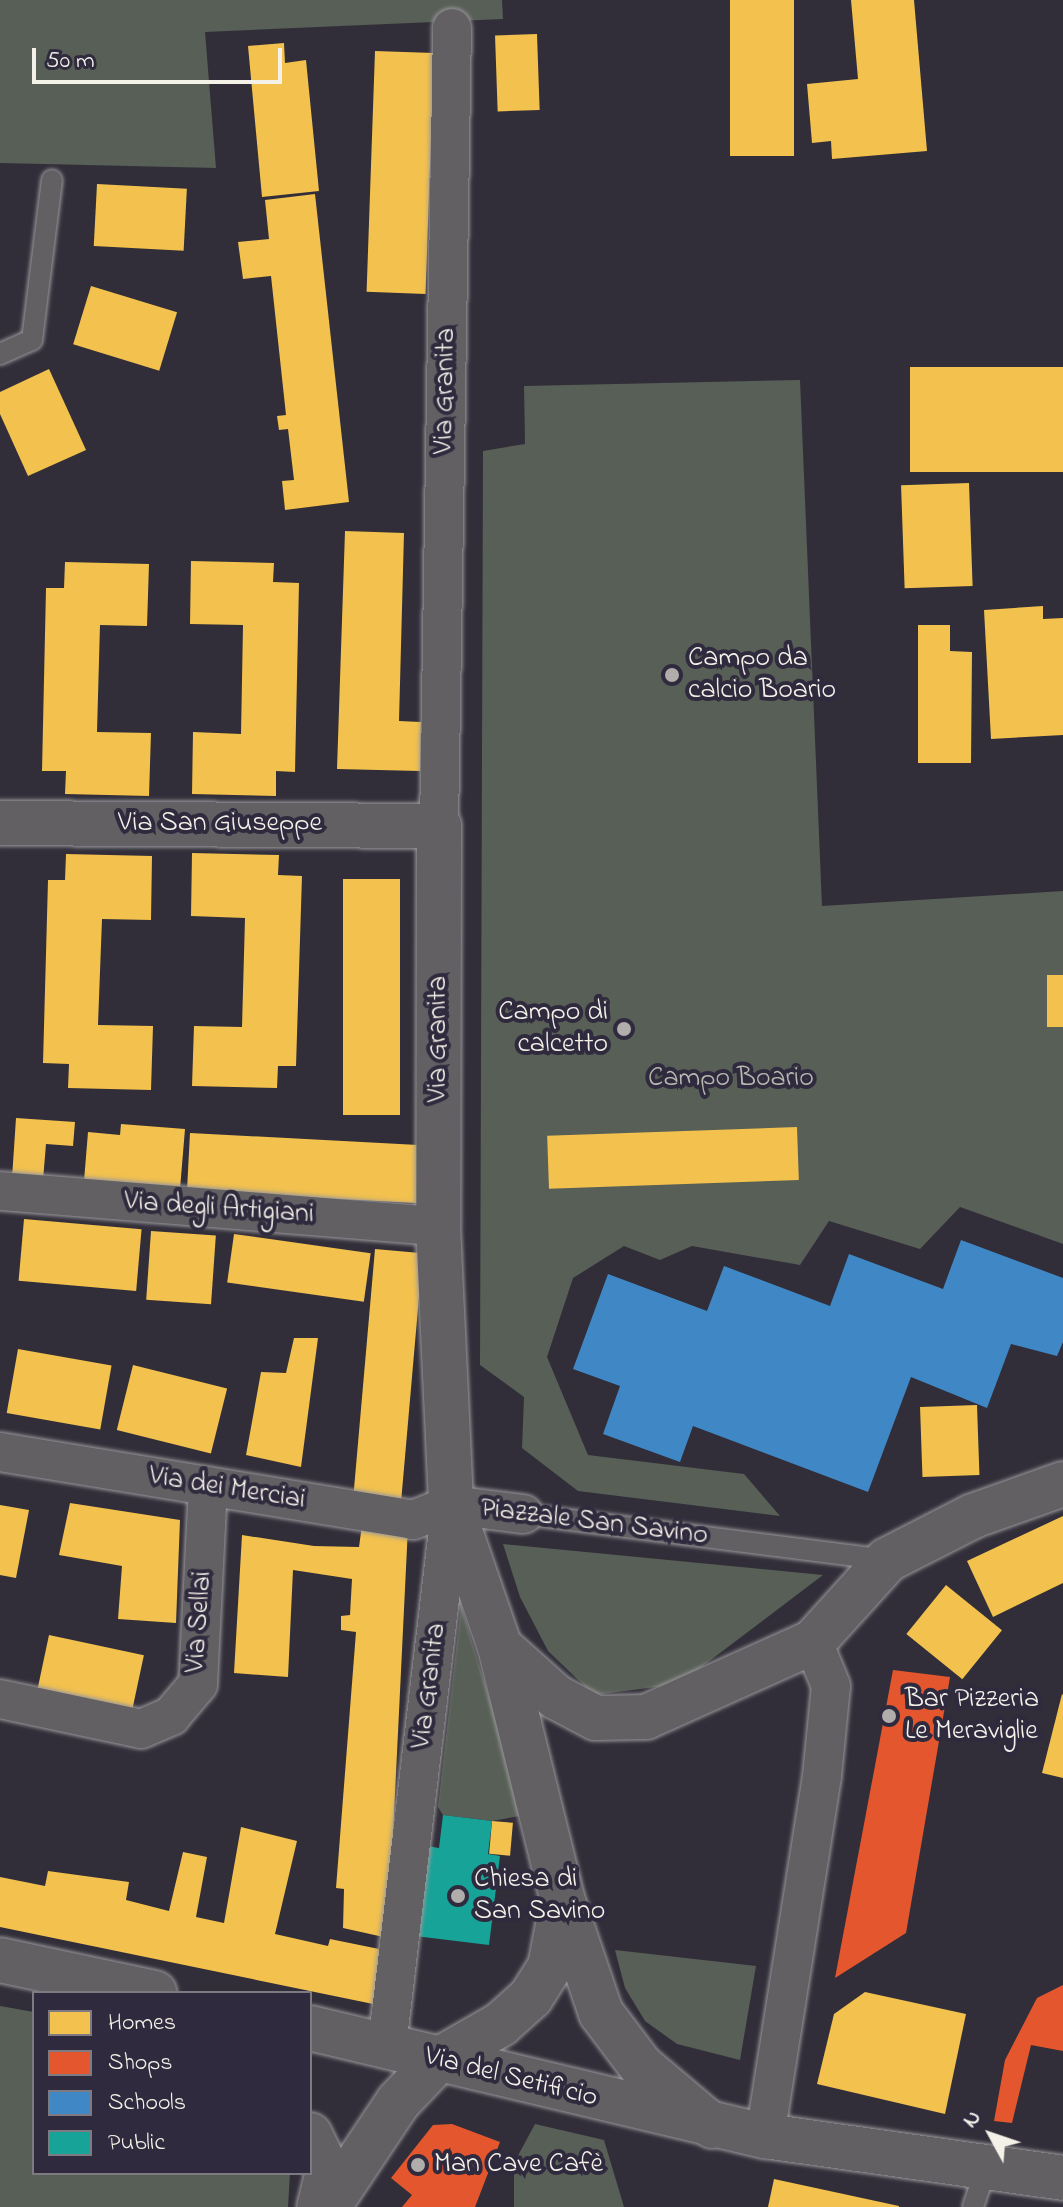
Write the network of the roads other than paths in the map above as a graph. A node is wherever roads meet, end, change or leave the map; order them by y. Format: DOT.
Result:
graph roads {
  1 [pos="452,28"];
  2 [pos="52,180"];
  3 [pos="0,354"];
  4 [pos="0,823"];
  5 [pos="439,826"];
  6 [pos="0,1191"];
  7 [pos="438,1226"];
  8 [pos="0,1452"];
  9 [pos="1063,1484"];
  10 [pos="208,1486"];
  11 [pos="451,1505"];
  12 [pos="523,1514"];
  13 [pos="887,1560"];
  14 [pos="813,1642"];
  15 [pos="500,1647"];
  16 [pos="0,1699"];
  17 [pos="563,1901"];
  18 [pos="0,1960"];
  19 [pos="146,1991"];
  20 [pos="312,2028"];
  21 [pos="387,2046"];
  22 [pos="438,2060"];
  23 [pos="712,2126"];
  24 [pos="765,2136"];
  25 [pos="312,2139"];
  26 [pos="987,2165"];
  27 [pos="1063,2178"];
  28 [pos="319,2207"];
  29 [pos="328,2207"];
  30 [pos="973,2207"];
  1 -- 5 [label="street, Via Granita"];
  2 -- 3 [label="lane"];
  4 -- 5 [label="main road, Via San Giuseppe"];
  5 -- 7 [label="main road, Via Granita"];
  6 -- 7 [label="street, Via degli Artigiani"];
  7 -- 11 [label="main road, Via Granita"];
  8 -- 10 [label="street, Via dei Merciai"];
  9 -- 13 [label="main road, Piazzale San Savino"];
  10 -- 11 [label="street, Via dei Merciai"];
  10 -- 16 [label="street, Via Sellai"];
  11 -- 12 [label="street, Piazzale San Savino"];
  11 -- 15 [label="main road, Piazzale San Savino"];
  11 -- 21 [label="street, Via Granita"];
  12 -- 13 [label="lane, Piazzale San Savino"];
  13 -- 14 [label="main road, Piazzale San Savino"];
  14 -- 15 [label="main road, Piazzale San Savino"];
  14 -- 24 [label="street"];
  15 -- 17 [label="main road, Piazzale San Savino"];
  17 -- 22 [label="main road"];
  17 -- 23 [label="main road, Piazzale San Savino"];
  18 -- 19 [label="main road"];
  20 -- 21 [label="main road, Via del Setificio"];
  21 -- 22 [label="main road, Via del Setificio"];
  22 -- 23 [label="main road, Via del Setificio"];
  22 -- 29 [label="main road"];
  23 -- 24 [label="main road, Via del Setificio"];
  24 -- 26 [label="main road, Via del Setificio"];
  25 -- 28 [label="main road"];
  26 -- 27 [label="main road, Via del Setificio"];
  26 -- 30 [label="lane"];
}
